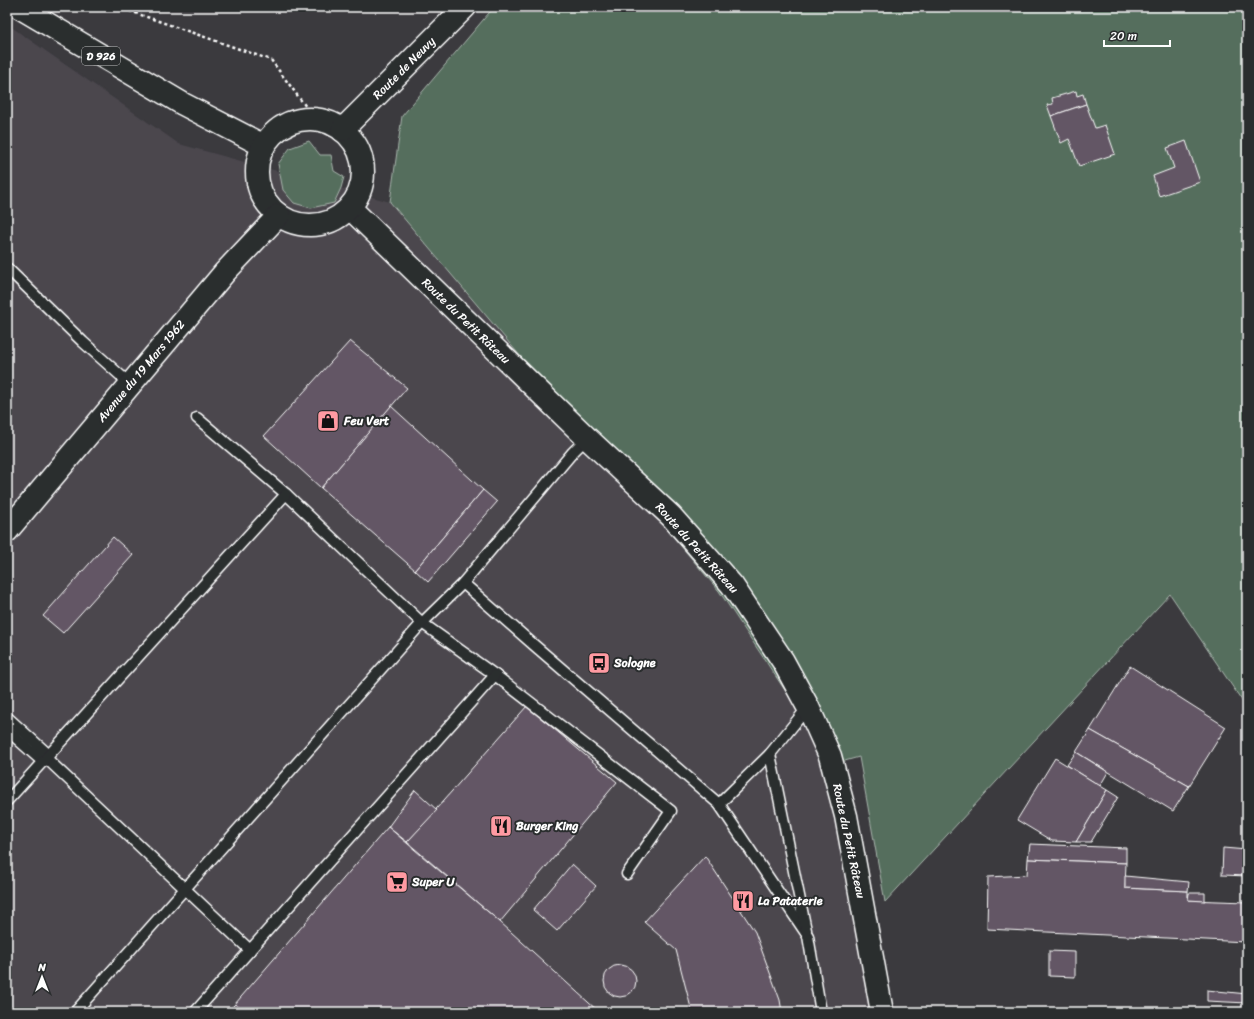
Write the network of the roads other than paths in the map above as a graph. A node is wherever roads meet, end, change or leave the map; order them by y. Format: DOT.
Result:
graph roads {
  1 [pos="18,7"];
  2 [pos="460,9"];
  3 [pos="342,130"];
  4 [pos="264,146"];
  5 [pos="350,208"];
  6 [pos="279,215"];
  7 [pos="7,268"];
  8 [pos="130,384"];
  9 [pos="197,418"];
  10 [pos="587,438"];
  11 [pos="286,494"];
  12 [pos="7,531"];
  13 [pos="463,583"];
  14 [pos="422,623"];
  15 [pos="495,674"];
  16 [pos="808,707"];
  17 [pos="7,717"];
  18 [pos="7,730"];
  19 [pos="770,754"];
  20 [pos="46,758"];
  21 [pos="7,801"];
  22 [pos="719,804"];
  23 [pos="627,874"];
  24 [pos="185,888"];
  25 [pos="808,936"];
  26 [pos="250,950"];
  27 [pos="74,1012"];
  28 [pos="195,1012"];
  29 [pos="821,1012"];
  30 [pos="882,1012"];
  1 -- 4 [label="main road, D 926"];
  2 -- 3 [label="main road, Route de Neuvy"];
  3 -- 4 [label="main road"];
  3 -- 5 [label="main road"];
  4 -- 6 [label="main road"];
  5 -- 6 [label="main road"];
  5 -- 10 [label="main road, Route du Petit Râteau"];
  6 -- 8 [label="main road, Avenue du 19 Mars 1962"];
  7 -- 8 [label="lane"];
  8 -- 12 [label="main road, Avenue du 19 Mars 1962"];
  9 -- 11 [label="lane"];
  10 -- 13 [label="lane"];
  10 -- 16 [label="main road, Route du Petit Râteau"];
  11 -- 14 [label="lane"];
  11 -- 20 [label="lane"];
  13 -- 14 [label="lane"];
  13 -- 22 [label="lane"];
  14 -- 15 [label="lane"];
  14 -- 24 [label="lane"];
  15 -- 23 [label="lane"];
  15 -- 26 [label="lane"];
  16 -- 19 [label="lane"];
  16 -- 30 [label="main road, Route du Petit Râteau"];
  17 -- 20 [label="lane"];
  18 -- 20 [label="lane"];
  19 -- 22 [label="lane"];
  19 -- 25 [label="lane"];
  20 -- 21 [label="lane"];
  20 -- 24 [label="lane"];
  22 -- 25 [label="lane"];
  24 -- 26 [label="lane"];
  24 -- 27 [label="lane"];
  25 -- 29 [label="lane"];
  26 -- 28 [label="lane"];
}
